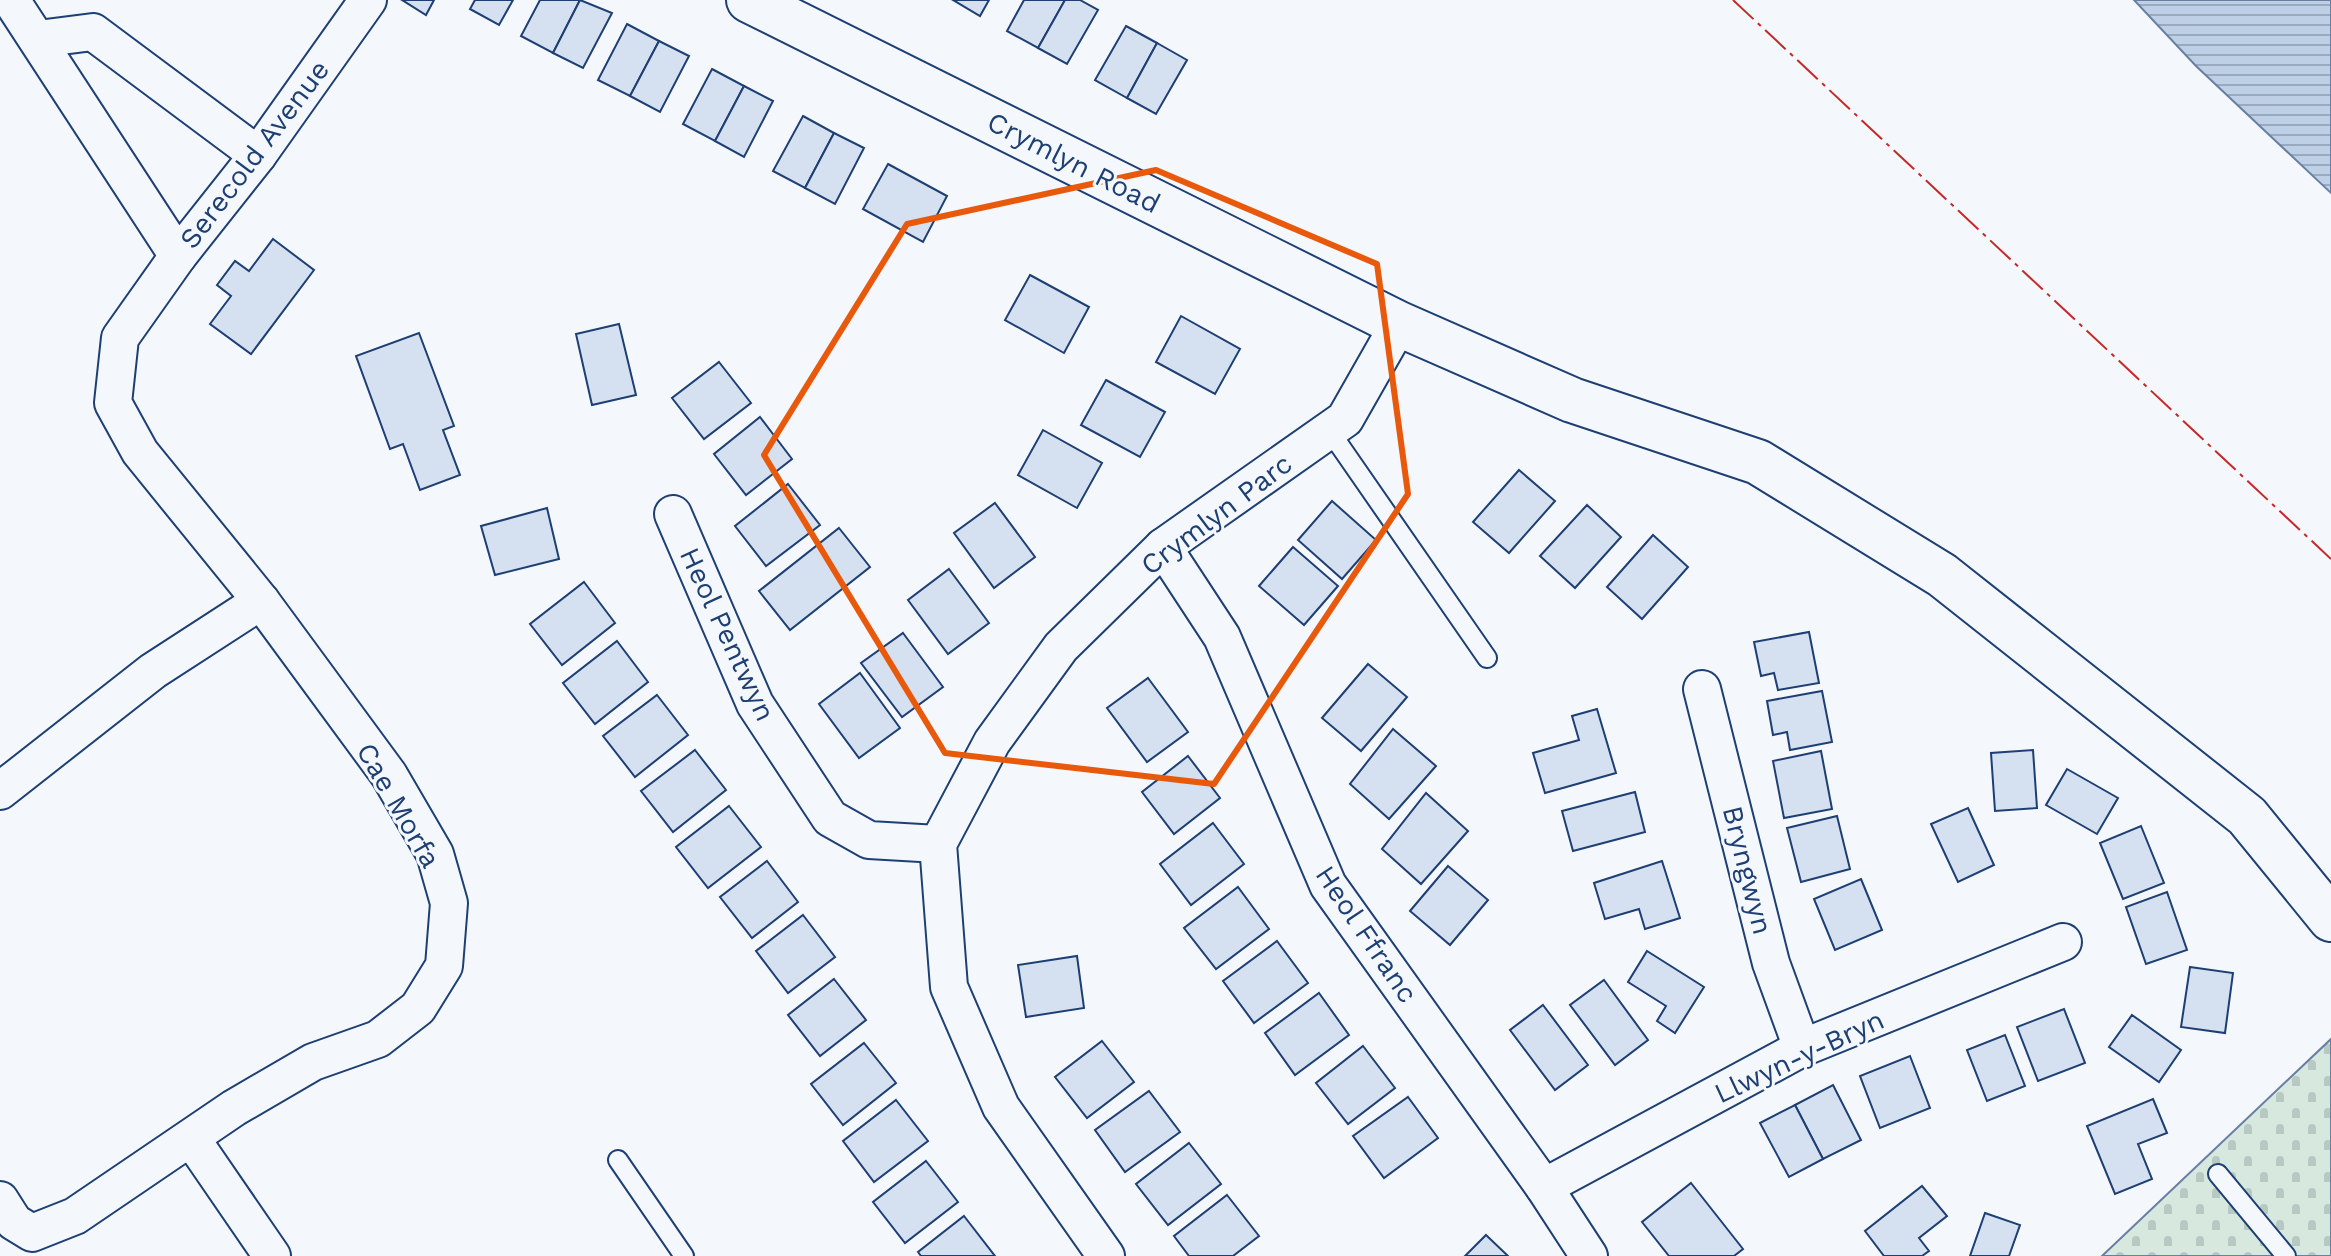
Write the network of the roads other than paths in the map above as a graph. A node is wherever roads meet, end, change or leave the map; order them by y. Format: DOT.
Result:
graph roads {
  1 [pos="11,0"];
  2 [pos="368,0"];
  3 [pos="749,0"];
  4 [pos="38,39"];
  5 [pos="258,155"];
  6 [pos="178,256"];
  7 [pos="1399,324"];
  8 [pos="1329,430"];
  9 [pos="673,514"];
  10 [pos="1163,547"];
  11 [pos="261,601"];
  12 [pos="1487,658"];
  13 [pos="1702,689"];
  14 [pos="0,791"];
  15 [pos="938,844"];
  16 [pos="2331,919"];
  17 [pos="2063,942"];
  18 [pos="1802,1048"];
  19 [pos="191,1138"];
  20 [pos="618,1160"];
  21 [pos="2218,1174"];
  22 [pos="1544,1187"];
  23 [pos="0,1200"];
  24 [pos="272,1256"];
  25 [pos="684,1256"];
  26 [pos="1106,1256"];
  27 [pos="1589,1256"];
  28 [pos="2286,1256"];
  1 -- 4 [label="street, Serecold Avenue"];
  2 -- 5 [label="street, Serecold Avenue"];
  3 -- 7 [label="street, Crymlyn Road"];
  4 -- 5 [label="street"];
  4 -- 6 [label="street, Serecold Avenue"];
  5 -- 6 [label="street, Serecold Avenue"];
  6 -- 11 [label="street, Cae Morfa"];
  7 -- 8 [label="street, Crymlyn Parc"];
  7 -- 16 [label="street, Crymlyn Road"];
  8 -- 10 [label="street, Crymlyn Parc"];
  8 -- 12 [label="lane"];
  9 -- 15 [label="street, Heol Pentwyn"];
  10 -- 15 [label="street, Crymlyn Parc"];
  10 -- 22 [label="street, Heol Ffranc"];
  11 -- 14 [label="street"];
  11 -- 19 [label="street, Cae Morfa"];
  13 -- 18 [label="street, Bryngwyn"];
  15 -- 26 [label="street"];
  17 -- 18 [label="street, Llwyn-y-Bryn"];
  18 -- 22 [label="street, Llwyn-y-Bryn"];
  19 -- 23 [label="street, Cae Morfa"];
  19 -- 24 [label="street"];
  20 -- 25 [label="lane"];
  21 -- 28 [label="lane"];
  22 -- 27 [label="street, Heol Ffranc"];
}
